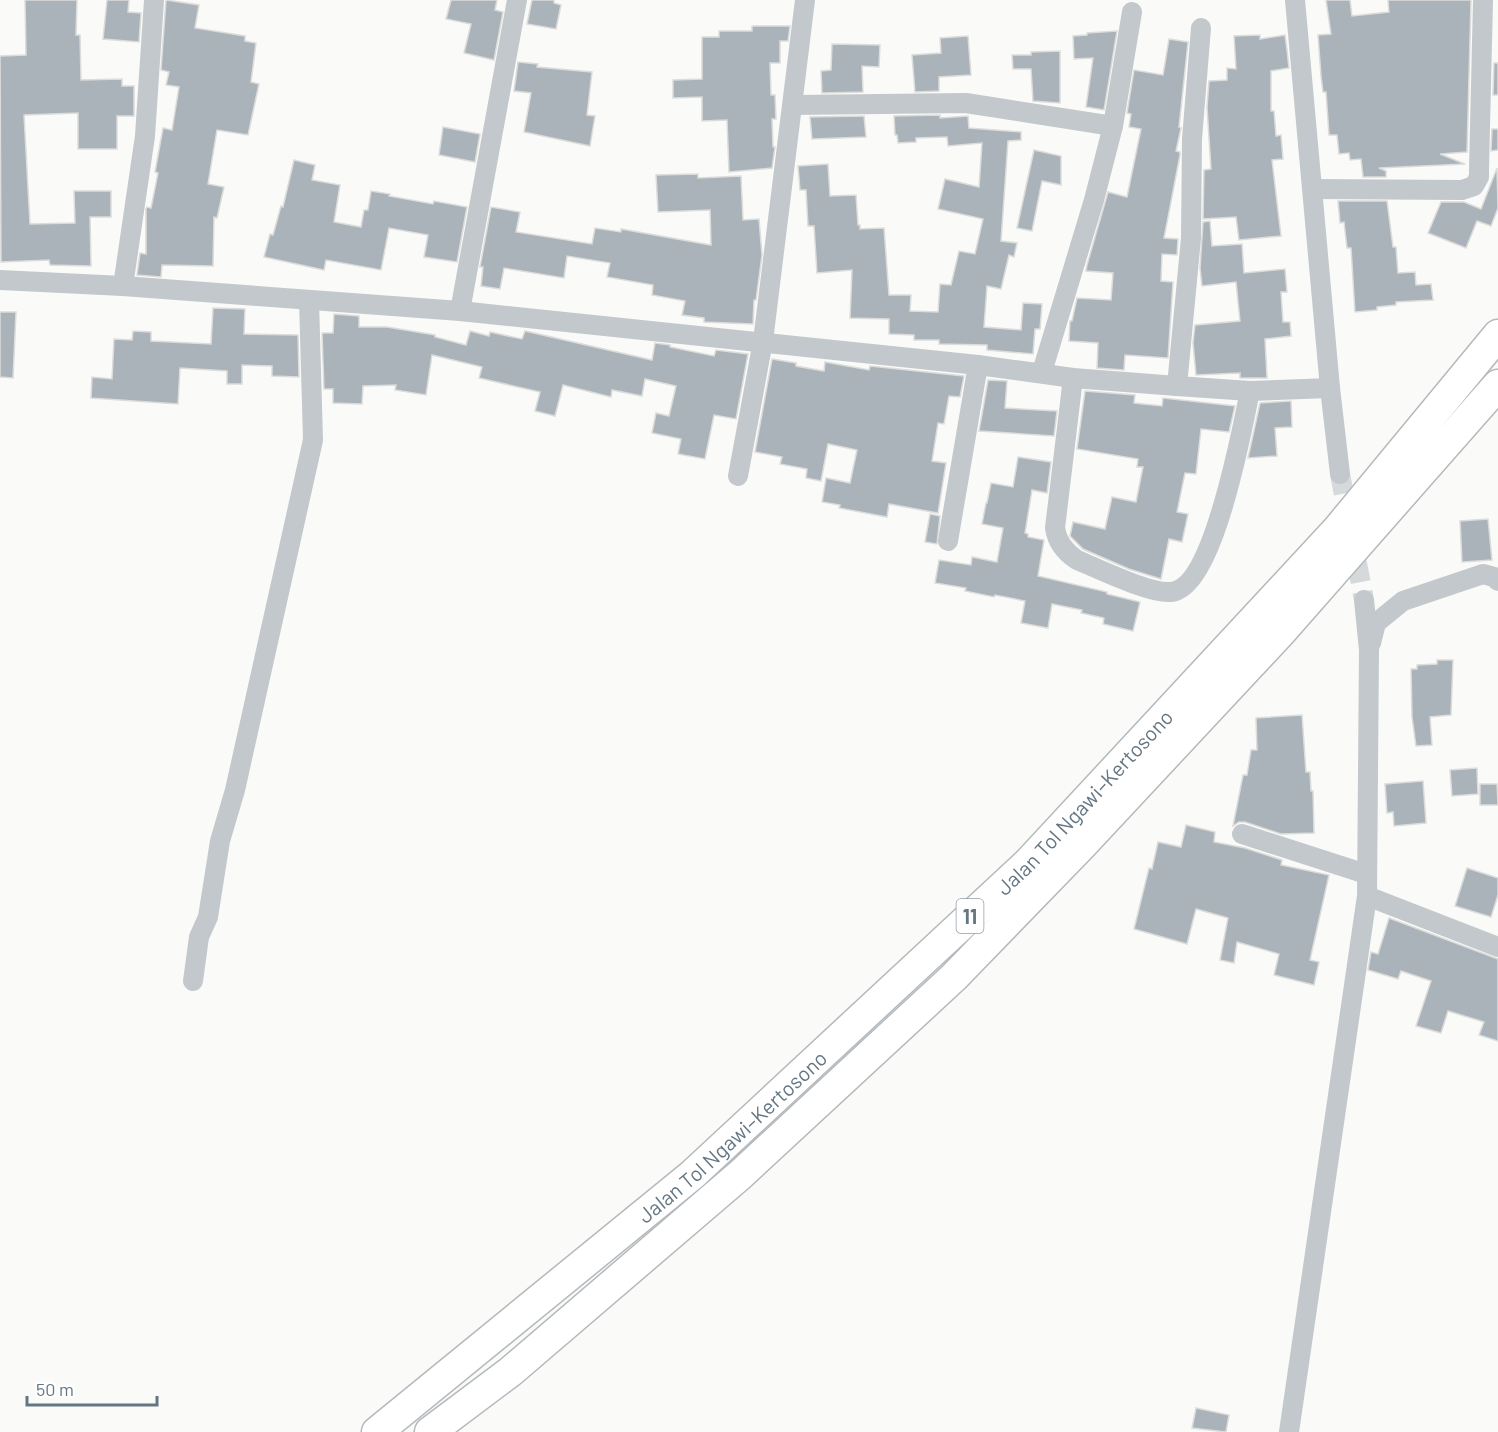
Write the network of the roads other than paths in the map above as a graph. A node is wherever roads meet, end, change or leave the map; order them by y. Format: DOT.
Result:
graph roads {
  1 [pos="154,0"];
  2 [pos="517,0"];
  3 [pos="805,0"];
  4 [pos="1295,0"];
  5 [pos="1483,0"];
  6 [pos="1132,12"];
  7 [pos="1201,28"];
  8 [pos="794,105"];
  9 [pos="1113,126"];
  10 [pos="1313,189"];
  11 [pos="0,280"];
  12 [pos="123,286"];
  13 [pos="309,300"];
  14 [pos="460,311"];
  15 [pos="1498,335"];
  16 [pos="763,341"];
  17 [pos="978,365"];
  18 [pos="1042,372"];
  19 [pos="1073,378"];
  20 [pos="1177,386"];
  21 [pos="1498,386"];
  22 [pos="1330,388"];
  23 [pos="1250,391"];
  24 [pos="1340,474"];
  25 [pos="738,476"];
  26 [pos="948,541"];
  27 [pos="1498,580"];
  28 [pos="1364,600"];
  29 [pos="1369,650"];
  30 [pos="1242,834"];
  31 [pos="1366,874"];
  32 [pos="1367,896"];
  33 [pos="1498,947"];
  34 [pos="193,981"];
  35 [pos="377,1432"];
  36 [pos="430,1432"];
  37 [pos="1289,1432"];
  1 -- 12 [label="street"];
  2 -- 14 [label="street"];
  3 -- 8 [label="street"];
  4 -- 10 [label="street"];
  5 -- 10 [label="street"];
  6 -- 9 [label="street"];
  7 -- 20 [label="street"];
  8 -- 9 [label="street"];
  8 -- 16 [label="street"];
  9 -- 18 [label="street"];
  10 -- 22 [label="street"];
  11 -- 12 [label="street"];
  12 -- 13 [label="street"];
  13 -- 14 [label="street"];
  13 -- 34 [label="street"];
  14 -- 16 [label="street"];
  15 -- 35 [label="highway, Jalan Tol Ngawi–Kertosono / 11"];
  16 -- 17 [label="street"];
  16 -- 25 [label="street"];
  17 -- 18 [label="street"];
  17 -- 26 [label="street"];
  18 -- 19 [label="street"];
  19 -- 20 [label="street"];
  19 -- 23 [label="street"];
  20 -- 23 [label="street"];
  21 -- 36 [label="highway, Jalan Tol Ngawi–Kertosono / 11"];
  22 -- 23 [label="street"];
  22 -- 24 [label="street"];
  27 -- 29 [label="street"];
  28 -- 29 [label="street"];
  29 -- 31 [label="street"];
  30 -- 31 [label="street"];
  31 -- 32 [label="street"];
  32 -- 33 [label="street"];
  32 -- 37 [label="street"];
}
